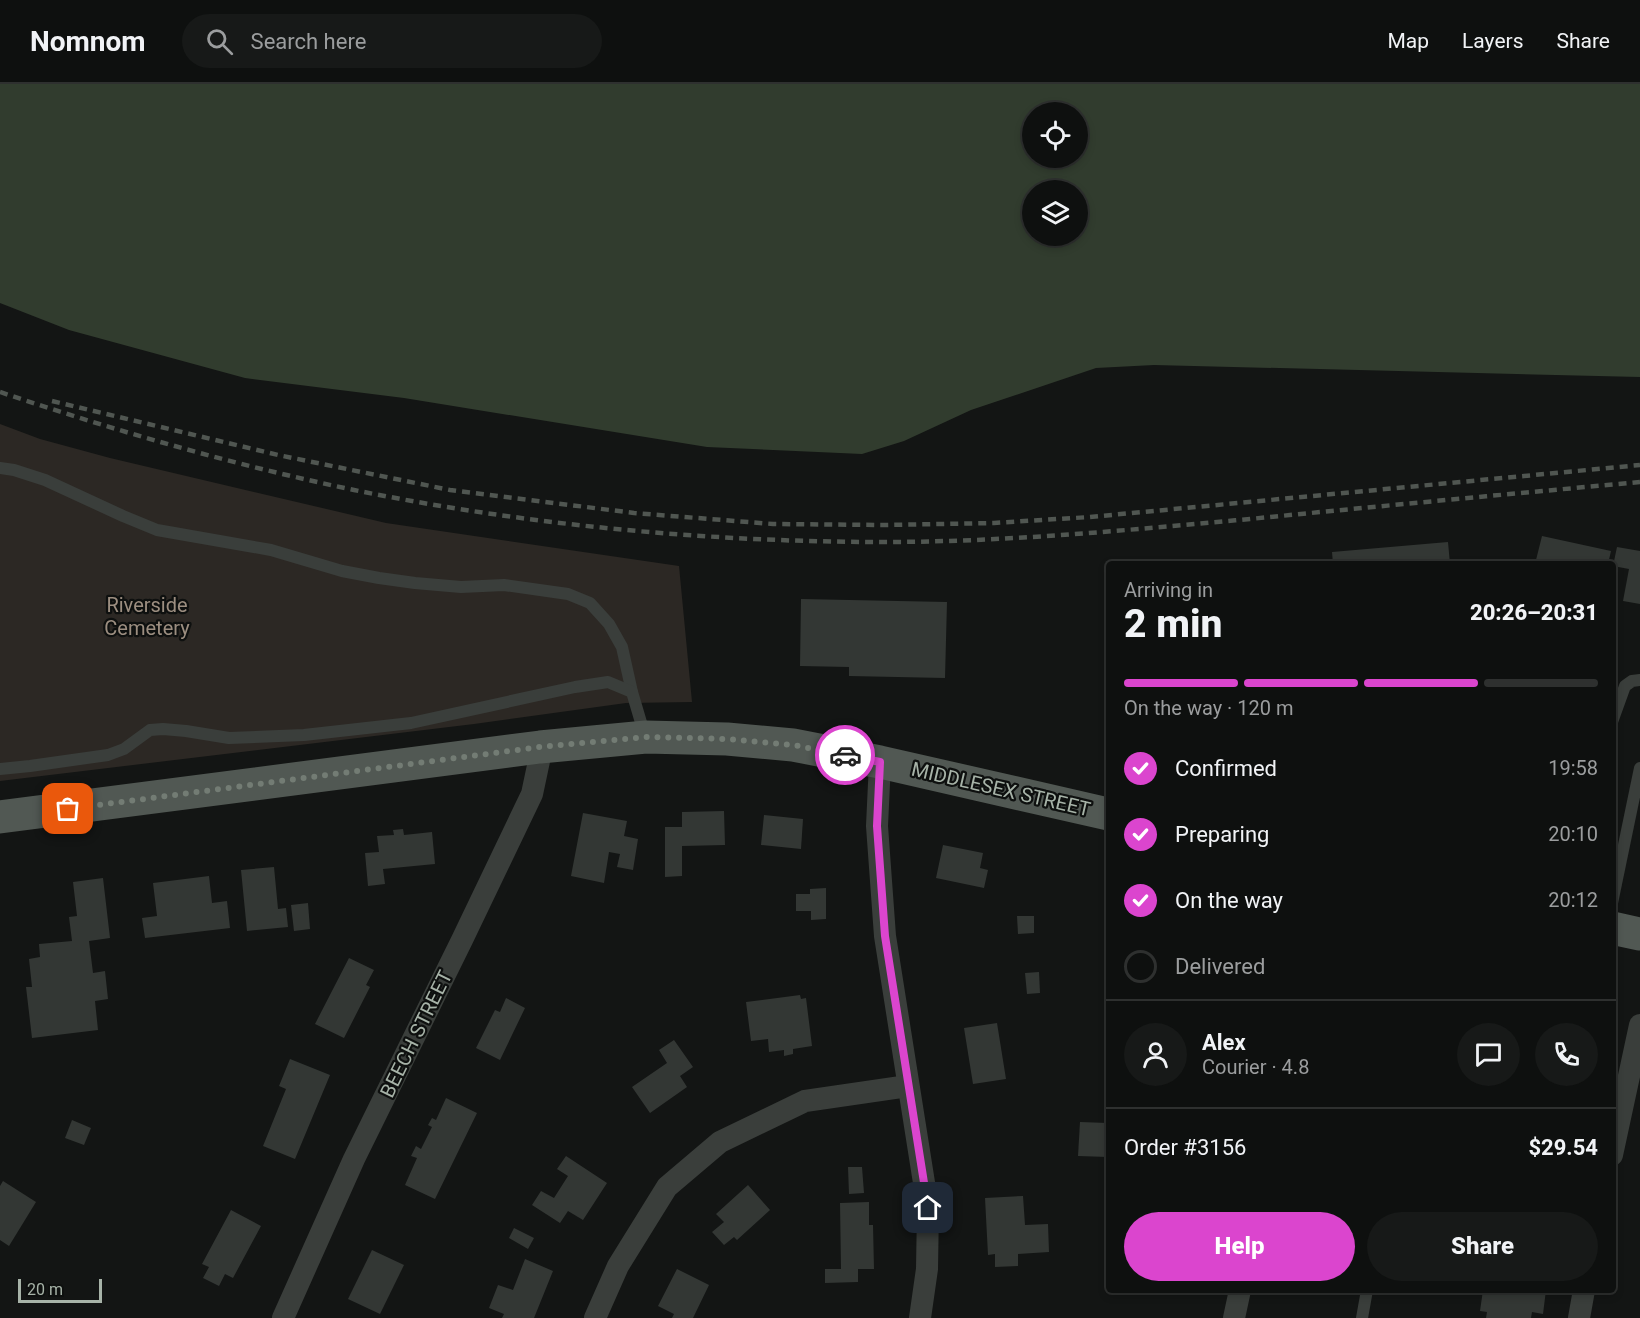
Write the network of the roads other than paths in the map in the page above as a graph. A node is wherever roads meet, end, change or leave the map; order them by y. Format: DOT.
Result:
graph roads {
  1 [pos="0,468"];
  2 [pos="1640,680"];
  3 [pos="632,692"];
  4 [pos="1616,711"];
  5 [pos="646,737"];
  6 [pos="540,747"];
  7 [pos="880,762"];
  8 [pos="1640,768"];
  9 [pos="0,769"];
  10 [pos="1106,814"];
  11 [pos="0,817"];
  12 [pos="1616,884"];
  13 [pos="1616,929"];
  14 [pos="1640,934"];
  15 [pos="1640,1025"];
  16 [pos="908,1086"];
  17 [pos="1616,1136"];
  18 [pos="1239,1293"];
  19 [pos="1366,1293"];
  20 [pos="1584,1293"];
  21 [pos="283,1318"];
  22 [pos="595,1318"];
  23 [pos="920,1318"];
  24 [pos="1234,1318"];
  25 [pos="1362,1318"];
  26 [pos="1580,1318"];
  1 -- 3 [label="lane"];
  2 -- 4 [label="lane"];
  3 -- 5 [label="lane"];
  3 -- 9 [label="lane"];
  5 -- 6 [label="main road, MIDDLESEX STREET"];
  5 -- 7 [label="main road, MIDDLESEX STREET"];
  6 -- 11 [label="main road, MIDDLESEX STREET"];
  6 -- 21 [label="street, BEECH STREET"];
  7 -- 10 [label="main road, MIDDLESEX STREET"];
  7 -- 16 [label="street"];
  8 -- 12 [label="lane"];
  13 -- 14 [label="main road"];
  15 -- 17 [label="street"];
  16 -- 22 [label="street"];
  16 -- 23 [label="street"];
  18 -- 24 [label="street"];
  19 -- 25 [label="lane"];
  20 -- 26 [label="street"];
}
